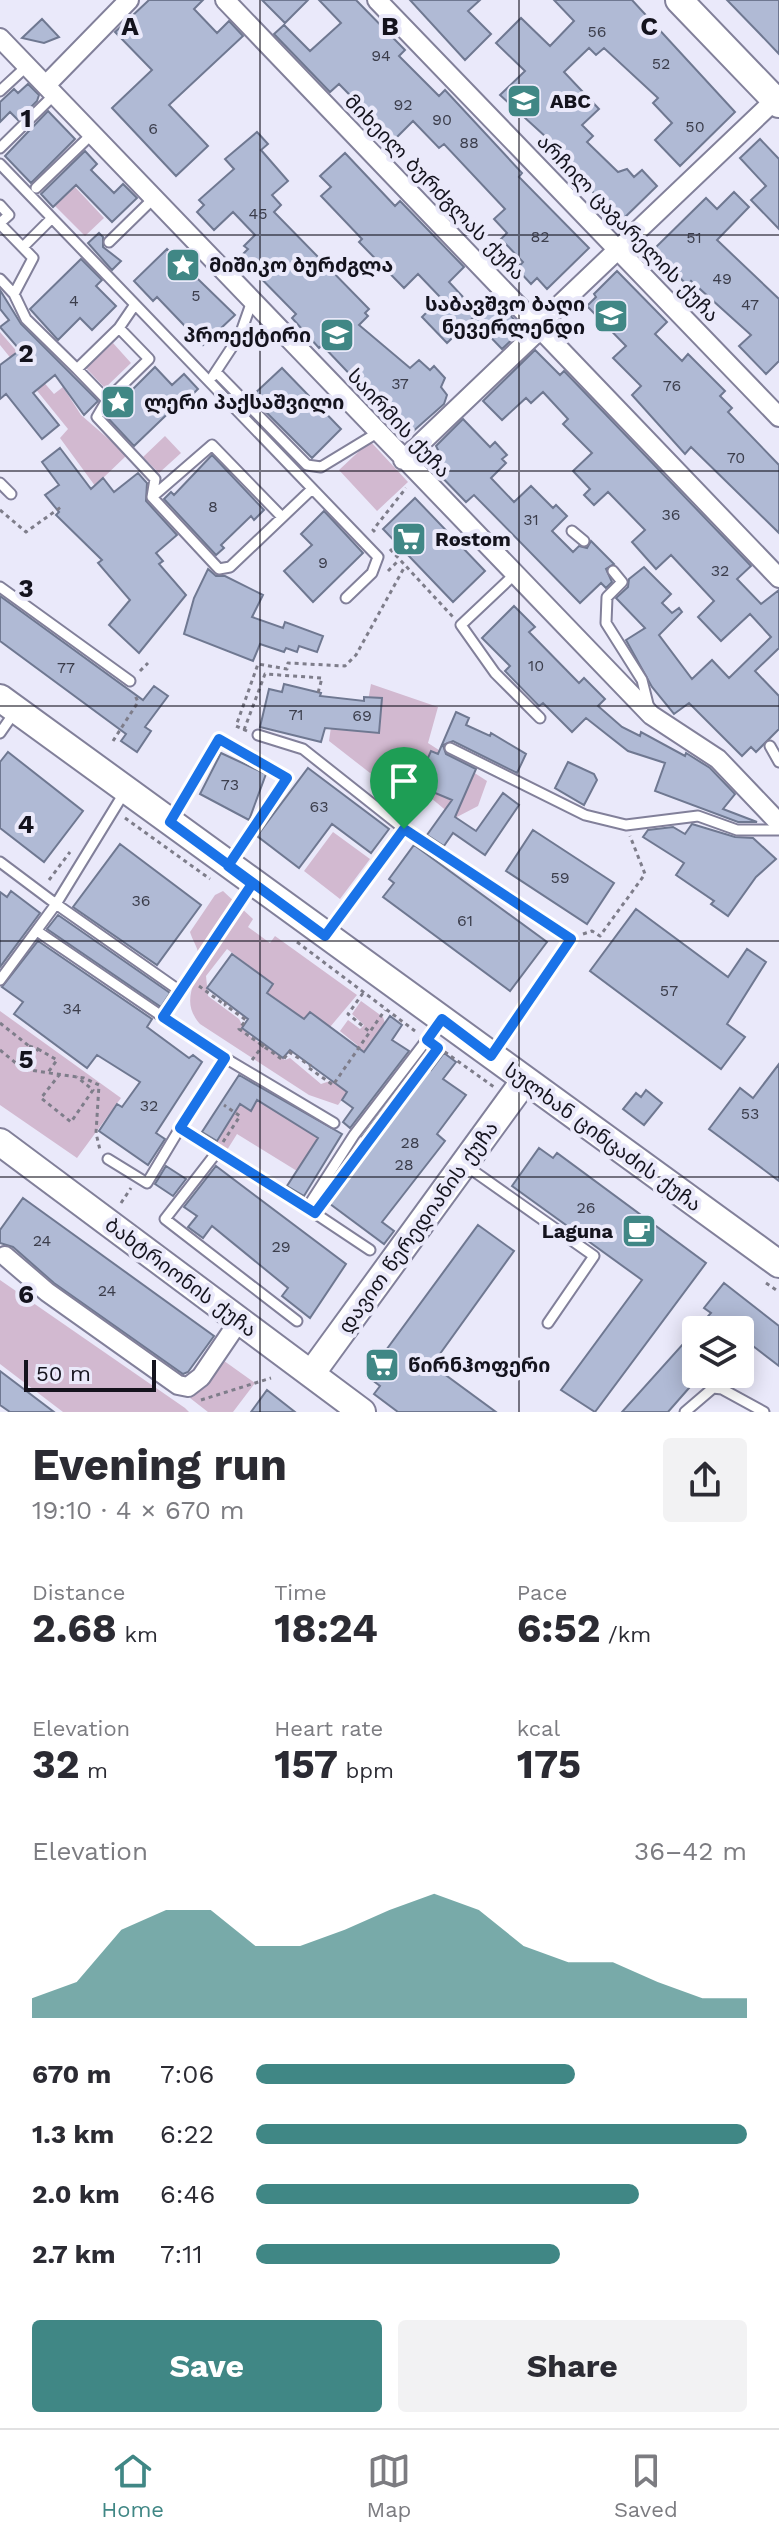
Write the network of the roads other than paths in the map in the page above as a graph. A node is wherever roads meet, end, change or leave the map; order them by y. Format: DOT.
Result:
graph roads {
  1 [pos="129,0"];
  2 [pos="225,0"];
  3 [pos="377,0"];
  4 [pos="679,0"];
  5 [pos="0,38"];
  6 [pos="27,66"];
  7 [pos="50,89"];
  8 [pos="0,91"];
  9 [pos="777,102"];
  10 [pos="93,133"];
  11 [pos="0,148"];
  12 [pos="0,164"];
  13 [pos="36,188"];
  14 [pos="155,197"];
  15 [pos="0,205"];
  16 [pos="50,220"];
  17 [pos="0,224"];
  18 [pos="109,242"];
  19 [pos="23,247"];
  20 [pos="618,249"];
  21 [pos="0,279"];
  22 [pos="14,294"];
  23 [pos="253,297"];
  24 [pos="134,306"];
  25 [pos="540,327"];
  26 [pos="119,328"];
  27 [pos="77,369"];
  28 [pos="216,372"];
  29 [pos="208,382"];
  30 [pos="107,400"];
  31 [pos="779,417"];
  32 [pos="377,433"];
  33 [pos="403,460"];
  34 [pos="0,483"];
  35 [pos="312,489"];
  36 [pos="11,494"];
  37 [pos="152,497"];
  38 [pos="282,517"];
  39 [pos="572,531"];
  40 [pos="584,541"];
  41 [pos="613,571"];
  42 [pos="514,575"];
  43 [pos="779,578"];
  44 [pos="0,587"];
  45 [pos="346,598"];
  46 [pos="130,681"];
  47 [pos="8,704"];
  48 [pos="651,715"];
  49 [pos="540,718"];
  50 [pos="0,733"];
  51 [pos="258,735"];
  52 [pos="770,746"];
  53 [pos="450,748"];
  54 [pos="779,762"];
  55 [pos="125,790"];
  56 [pos="170,822"];
  57 [pos="779,823"];
  58 [pos="404,829"];
  59 [pos="779,830"];
  60 [pos="0,862"];
  61 [pos="228,866"];
  62 [pos="252,884"];
  63 [pos="56,904"];
  64 [pos="37,931"];
  65 [pos="325,936"];
  66 [pos="0,980"];
  67 [pos="180,991"];
  68 [pos="163,1017"];
  69 [pos="435,1030"];
  70 [pos="491,1056"];
  71 [pos="225,1058"];
  72 [pos="525,1080"];
  73 [pos="334,1123"];
  74 [pos="180,1128"];
  75 [pos="0,1142"];
  76 [pos="217,1152"];
  77 [pos="108,1159"];
  78 [pos="465,1165"];
  79 [pos="307,1208"];
  80 [pos="370,1250"];
  81 [pos="5,1256"];
  82 [pos="779,1264"];
  83 [pos="239,1321"];
  84 [pos="297,1321"];
  85 [pos="548,1323"];
  86 [pos="311,1374"];
  87 [pos="362,1412"];
  88 [pos="685,1412"];
  89 [pos="764,1412"];
  1 -- 7 [label="street"];
  2 -- 25 [label="street, მიხეილ ბურძგლას ქუჩა"];
  3 -- 20 [label="street, არჩილ ცაგარელის ქუჩა"];
  4 -- 9 [label="main road"];
  5 -- 6 [label="street, საირმის ქუჩა"];
  6 -- 7 [label="street, საირმის ქუჩა"];
  6 -- 8 [label="lane"];
  7 -- 10 [label="street, საირმის ქუჩა"];
  7 -- 11 [label="lane"];
  9 -- 20 [label="street"];
  10 -- 13 [label="lane"];
  10 -- 14 [label="street, საირმის ქუჩა"];
  12 -- 16 [label="lane"];
  14 -- 18 [label="lane"];
  14 -- 23 [label="street, საირმის ქუჩა"];
  15 -- 17 [label="lane"];
  16 -- 19 [label="lane"];
  16 -- 24 [label="lane"];
  17 -- 19 [label="lane"];
  19 -- 22 [label="lane"];
  20 -- 25 [label="street"];
  20 -- 31 [label="street, არჩილ ცაგარელის ქუჩა"];
  21 -- 22 [label="lane"];
  22 -- 27 [label="lane"];
  23 -- 28 [label="lane"];
  23 -- 32 [label="street, საირმის ქუჩა"];
  24 -- 26 [label="lane"];
  24 -- 29 [label="lane"];
  25 -- 33 [label="street"];
  25 -- 43 [label="street, მიხეილ ბურძგლას ქუჩა"];
  26 -- 27 [label="lane"];
  26 -- 30 [label="lane"];
  27 -- 30 [label="lane"];
  28 -- 29 [label="lane"];
  28 -- 32 [label="lane"];
  29 -- 35 [label="lane"];
  30 -- 37 [label="lane"];
  32 -- 33 [label="street, საირმის ქუჩა"];
  33 -- 42 [label="street, საირმის ქუჩა"];
  34 -- 36 [label="lane"];
  35 -- 38 [label="lane"];
  35 -- 45 [label="lane"];
  37 -- 38 [label="lane"];
  37 -- 38 [label="lane"];
  39 -- 40 [label="lane"];
  41 -- 48 [label="lane"];
  42 -- 48 [label="street, საირმის ქუჩა"];
  42 -- 49 [label="lane"];
  44 -- 46 [label="lane"];
  47 -- 50 [label="lane"];
  47 -- 55 [label="main road, სულხან ცინცაძის ქუჩა"];
  48 -- 57 [label="street, საირმის ქუჩა"];
  51 -- 58 [label="lane"];
  52 -- 54 [label="lane"];
  53 -- 59 [label="lane"];
  55 -- 56 [label="main road, სულხან ცინცაძის ქუჩა"];
  55 -- 63 [label="lane"];
  56 -- 61 [label="main road, სულხან ცინცაძის ქუჩა"];
  56 -- 61 [label="lane"];
  58 -- 65 [label="lane"];
  58 -- 70 [label="lane"];
  60 -- 63 [label="lane"];
  61 -- 62 [label="main road, სულხან ცინცაძის ქუჩა"];
  62 -- 65 [label="main road, სულხან ცინცაძის ქუჩა"];
  62 -- 67 [label="lane"];
  63 -- 64 [label="lane"];
  63 -- 67 [label="lane"];
  64 -- 66 [label="lane"];
  64 -- 68 [label="lane"];
  65 -- 69 [label="main road, სულხან ცინცაძის ქუჩა"];
  67 -- 68 [label="lane"];
  68 -- 71 [label="lane"];
  69 -- 70 [label="main road, სულხან ცინცაძის ქუჩა"];
  69 -- 79 [label="lane"];
  70 -- 72 [label="main road, სულხან ცინცაძის ქუჩა"];
  71 -- 73 [label="lane"];
  71 -- 74 [label="lane"];
  72 -- 78 [label="main road, დავით წერედიანის ქუჩა"];
  72 -- 82 [label="main road, სულხან ცინცაძის ქუჩა"];
  74 -- 76 [label="lane"];
  74 -- 77 [label="lane"];
  75 -- 83 [label="main road, ბახტრიონის ქუჩა"];
  76 -- 79 [label="lane"];
  76 -- 84 [label="lane"];
  78 -- 85 [label="lane"];
  78 -- 86 [label="main road, დავით წერედიანის ქუჩა"];
  79 -- 80 [label="lane"];
  81 -- 83 [label="street"];
  83 -- 86 [label="main road, ბახტრიონის ქუჩა"];
  86 -- 87 [label="main road, ბახტრიონის ქუჩა"];
  88 -- 89 [label="lane"];
}
